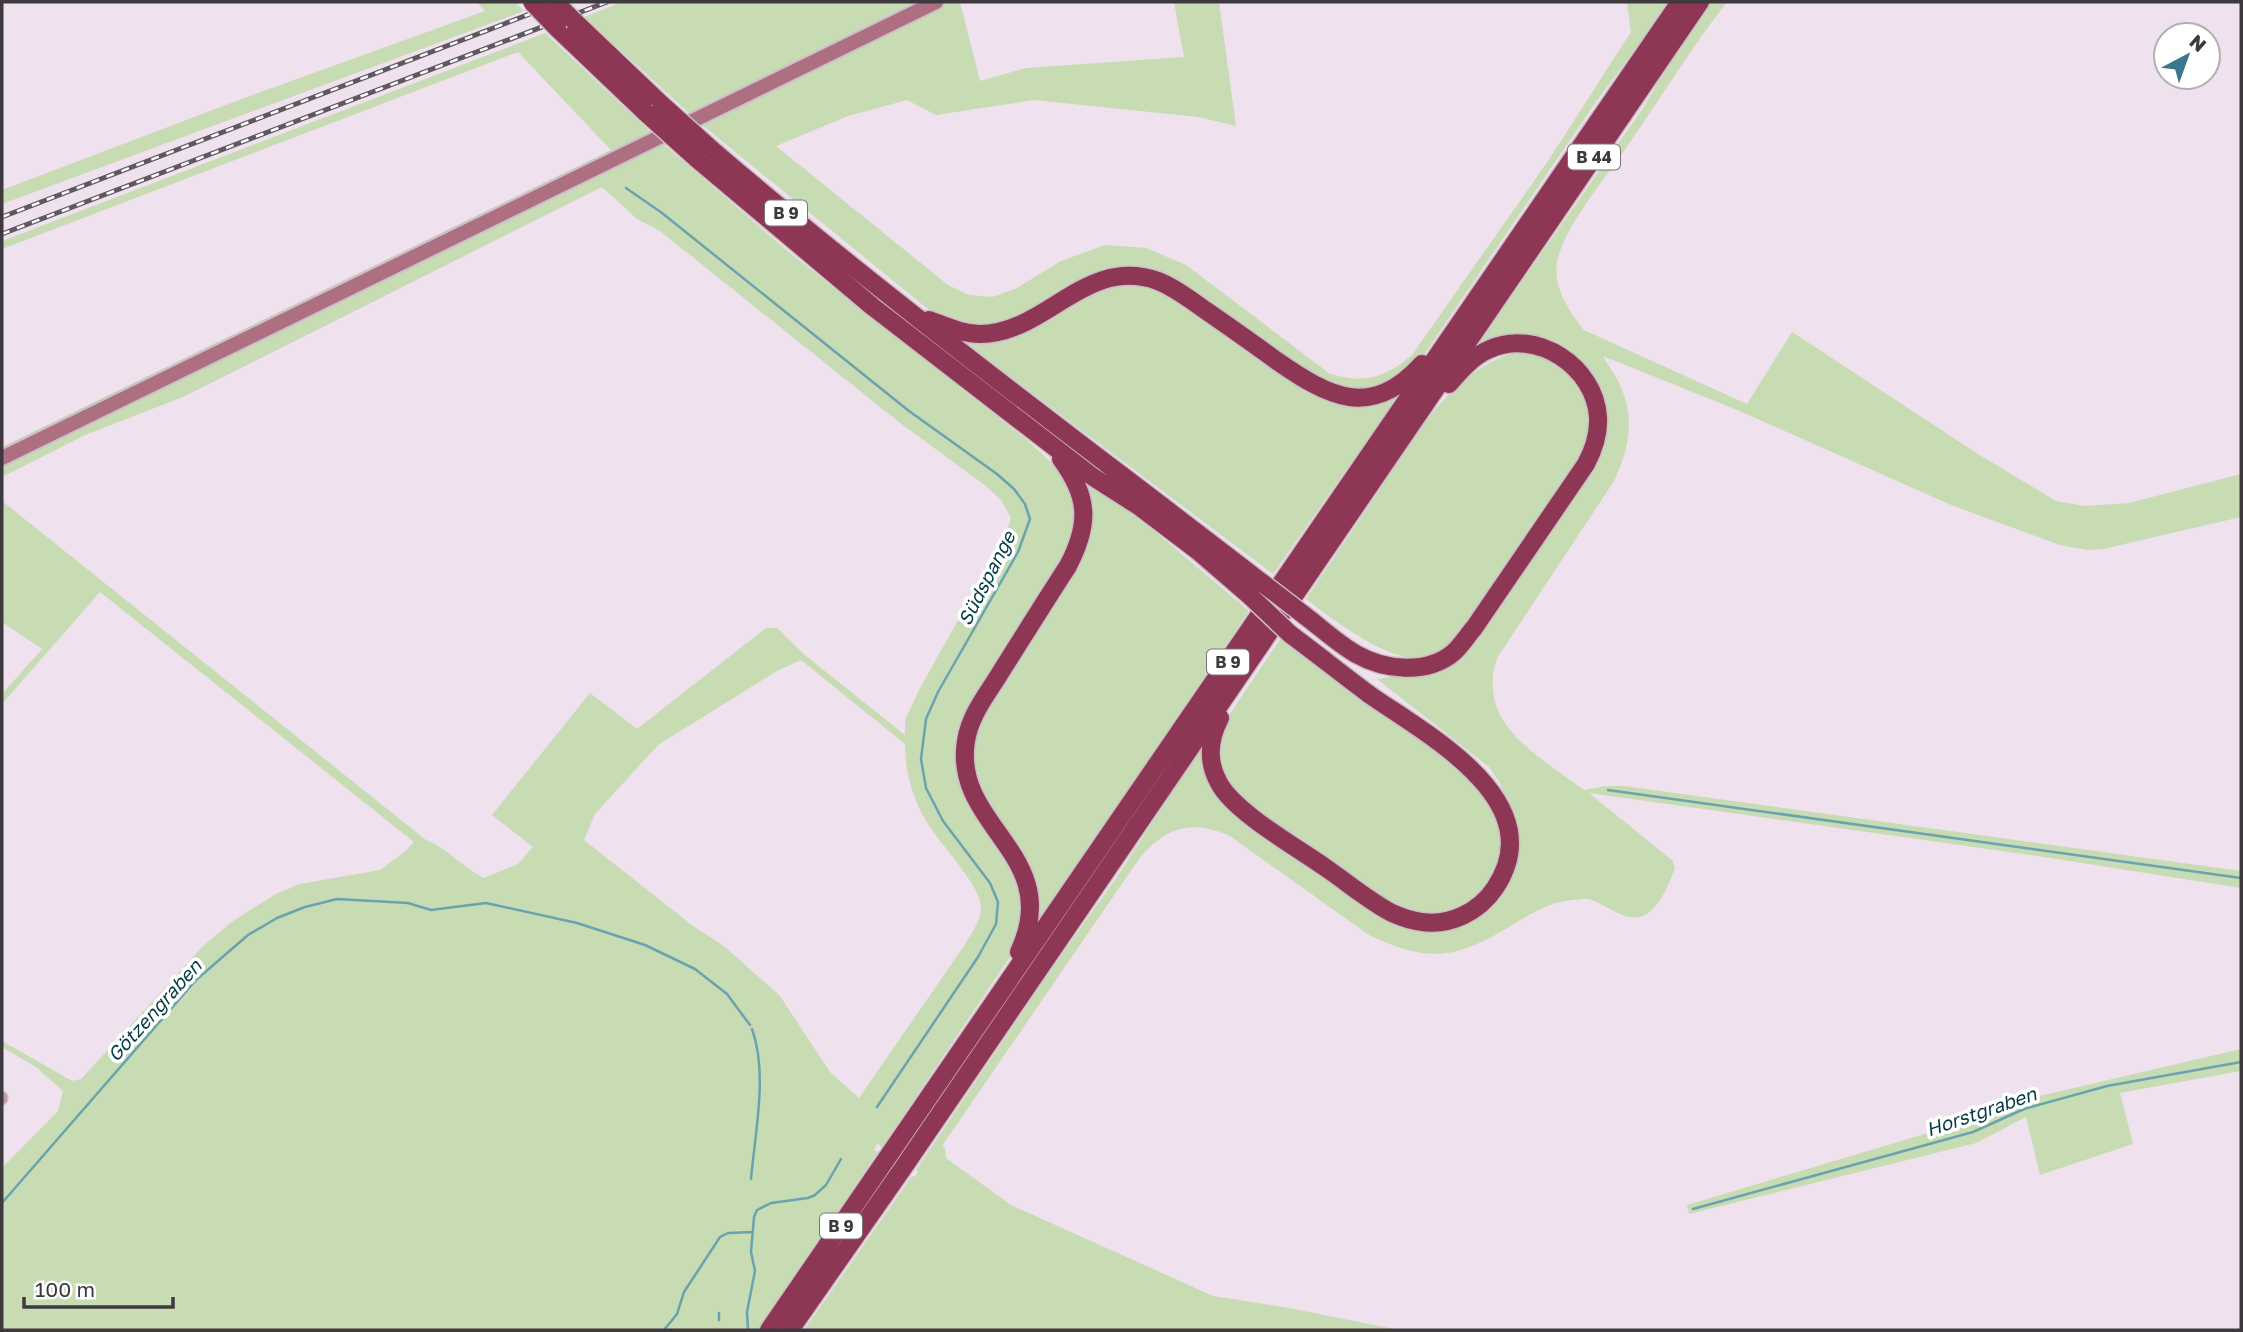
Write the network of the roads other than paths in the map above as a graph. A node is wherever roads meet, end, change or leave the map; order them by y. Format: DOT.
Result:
graph roads {
  1 [pos="532,2"];
  2 [pos="555,2"];
  3 [pos="936,2"];
  4 [pos="1680,2"];
  5 [pos="1700,2"];
  6 [pos="566,25"];
  7 [pos="704,153"];
  8 [pos="913,314"];
  9 [pos="1453,333"];
  10 [pos="1427,400"];
  11 [pos="1048,442"];
  12 [pos="2,458"];
  13 [pos="1256,589"];
  14 [pos="1237,680"];
  15 [pos="1002,990"];
  16 [pos="769,1330"];
  17 [pos="790,1330"];
  1 -- 6 [label="highway, B 9, bridge"];
  2 -- 6 [label="highway, B 9, bridge"];
  3 -- 12 [label="main road"];
  4 -- 9 [label="highway, B 44"];
  5 -- 10 [label="highway, B 44"];
  6 -- 7 [label="highway, B 9, bridge"];
  6 -- 7 [label="highway, B 9, bridge"];
  7 -- 8 [label="highway, B 9"];
  7 -- 11 [label="highway, B 9"];
  8 -- 9 [label="highway"];
  8 -- 13 [label="highway, B 9"];
  9 -- 15 [label="highway, B 9"];
  10 -- 13 [label="highway, B 9, bridge"];
  10 -- 14 [label="highway, B 9"];
  11 -- 13 [label="highway"];
  11 -- 15 [label="highway"];
  13 -- 14 [label="highway, bridge"];
  14 -- 17 [label="highway, B 9"];
  15 -- 16 [label="highway, B 9"];
}
